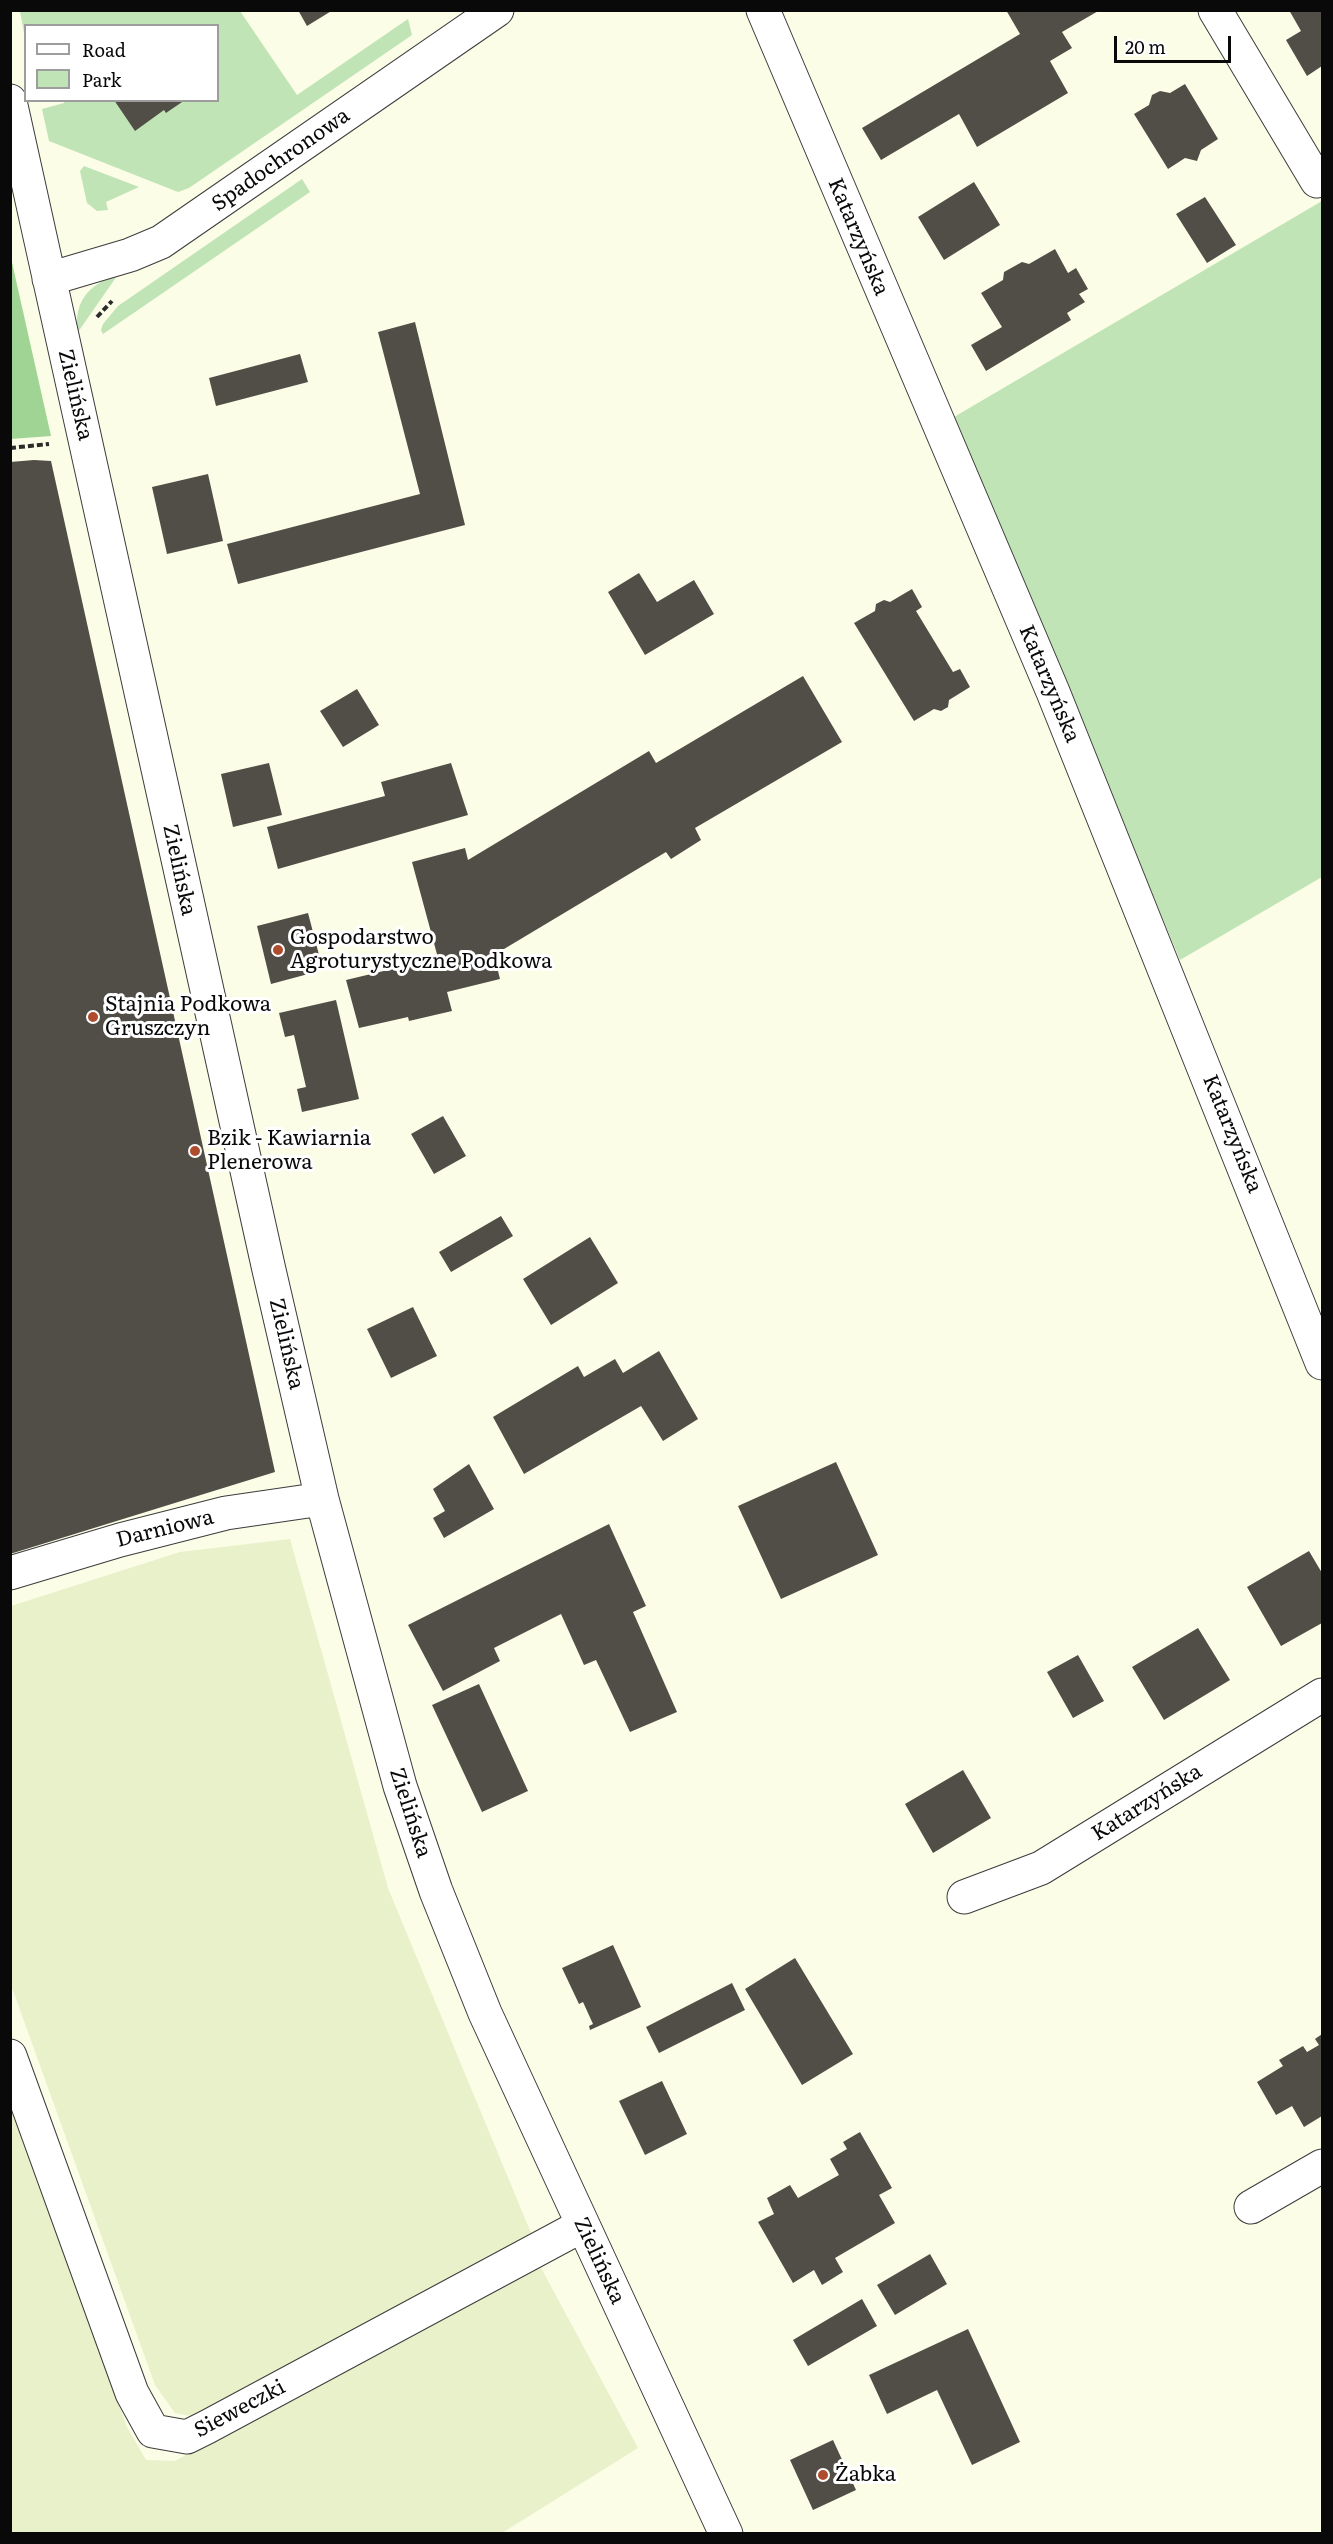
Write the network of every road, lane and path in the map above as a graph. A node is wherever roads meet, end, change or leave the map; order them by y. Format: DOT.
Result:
graph roads {
  1 [pos="763,10"];
  2 [pos="1215,10"];
  3 [pos="492,12"];
  4 [pos="10,101"];
  5 [pos="1317,181"];
  6 [pos="49,279"];
  7 [pos="116,298"];
  8 [pos="91,324"];
  9 [pos="1323,1363"];
  10 [pos="322,1499"];
  11 [pos="10,1573"];
  12 [pos="1323,1695"];
  13 [pos="964,1897"];
  14 [pos="10,2056"];
  15 [pos="1323,2166"];
  16 [pos="1251,2207"];
  17 [pos="582,2225"];
  18 [pos="726,2534"];
  1 -- 9 [label="street, Katarzyńska"];
  2 -- 5 [label="street"];
  3 -- 6 [label="street, Spadochronowa"];
  4 -- 6 [label="street, Zielińska"];
  6 -- 10 [label="street, Zielińska"];
  7 -- 8 [label="path"];
  10 -- 11 [label="street, Darniowa"];
  10 -- 17 [label="street, Zielińska"];
  12 -- 13 [label="street, Katarzyńska"];
  14 -- 17 [label="street, Sieweczki"];
  15 -- 16 [label="street"];
  17 -- 18 [label="street, Zielińska"];
}
